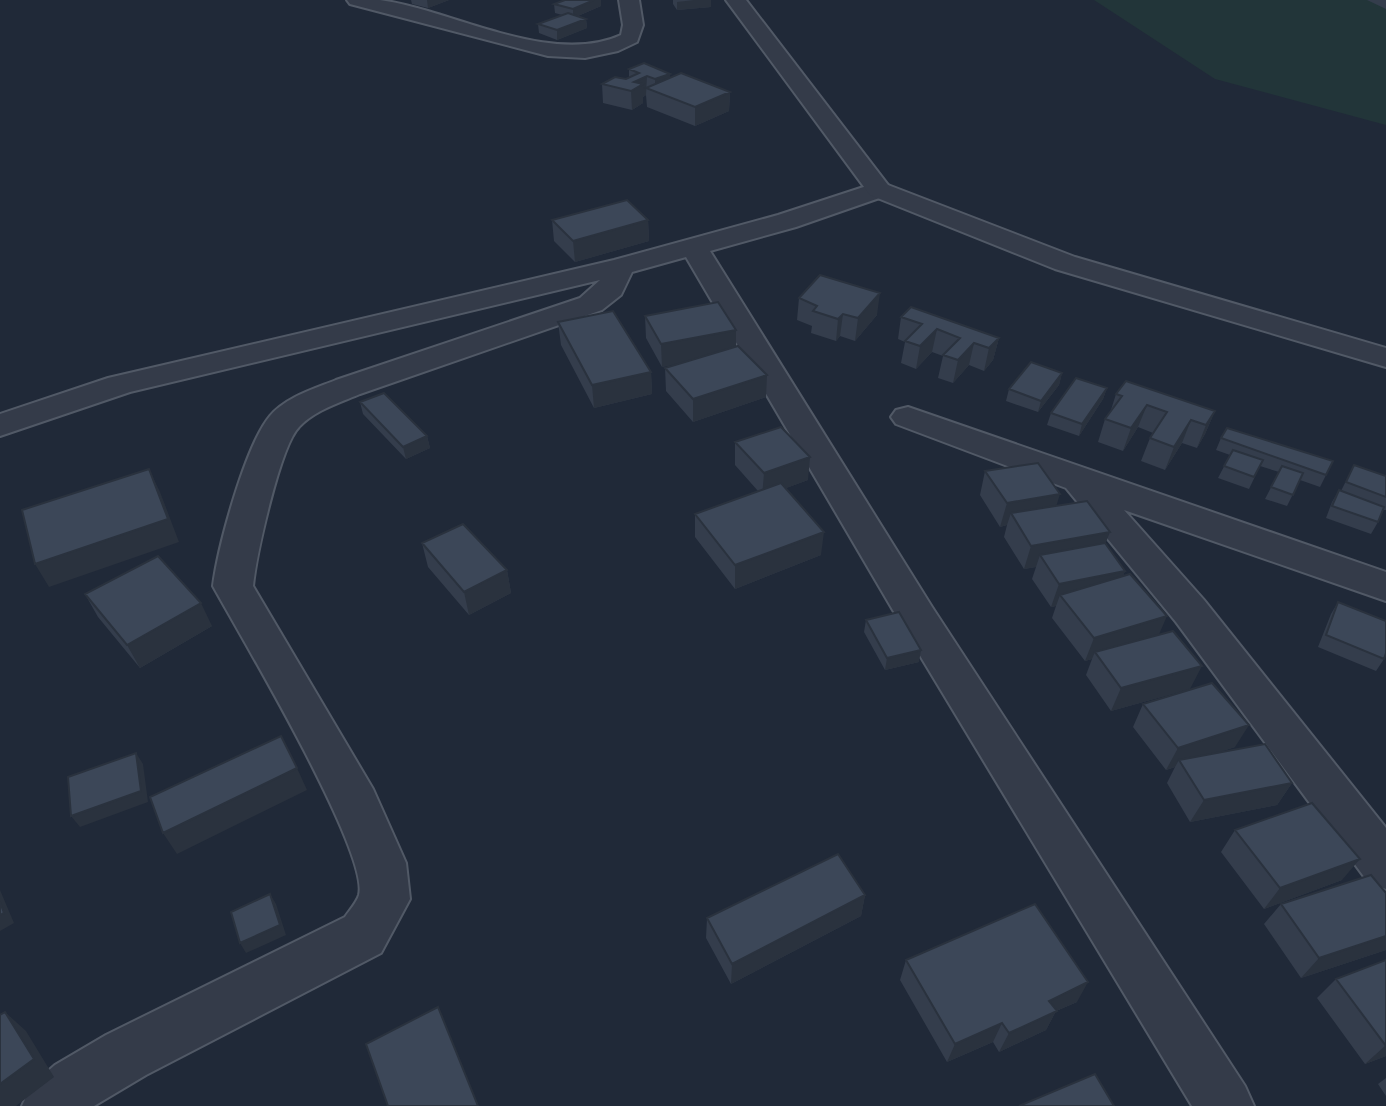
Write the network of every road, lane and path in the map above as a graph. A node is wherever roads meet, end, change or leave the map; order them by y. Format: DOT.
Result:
graph roads {
  1 [pos="357,0"];
  2 [pos="736,0"];
  3 [pos="625,1"];
  4 [pos="879,190"];
  5 [pos="694,247"];
  6 [pos="621,267"];
  7 [pos="1386,358"];
  8 [pos="908,417"];
  9 [pos="0,425"];
  10 [pos="1077,479"];
  11 [pos="1386,587"];
  12 [pos="1386,866"];
  13 [pos="51,1106"];
  14 [pos="1225,1106"];
  1 -- 3 [label="street"];
  2 -- 4 [label="street"];
  4 -- 5 [label="street"];
  4 -- 7 [label="street"];
  5 -- 6 [label="street"];
  5 -- 14 [label="street"];
  6 -- 9 [label="street"];
  6 -- 13 [label="street"];
  8 -- 10 [label="street"];
  10 -- 11 [label="street"];
  10 -- 12 [label="street"];
}
